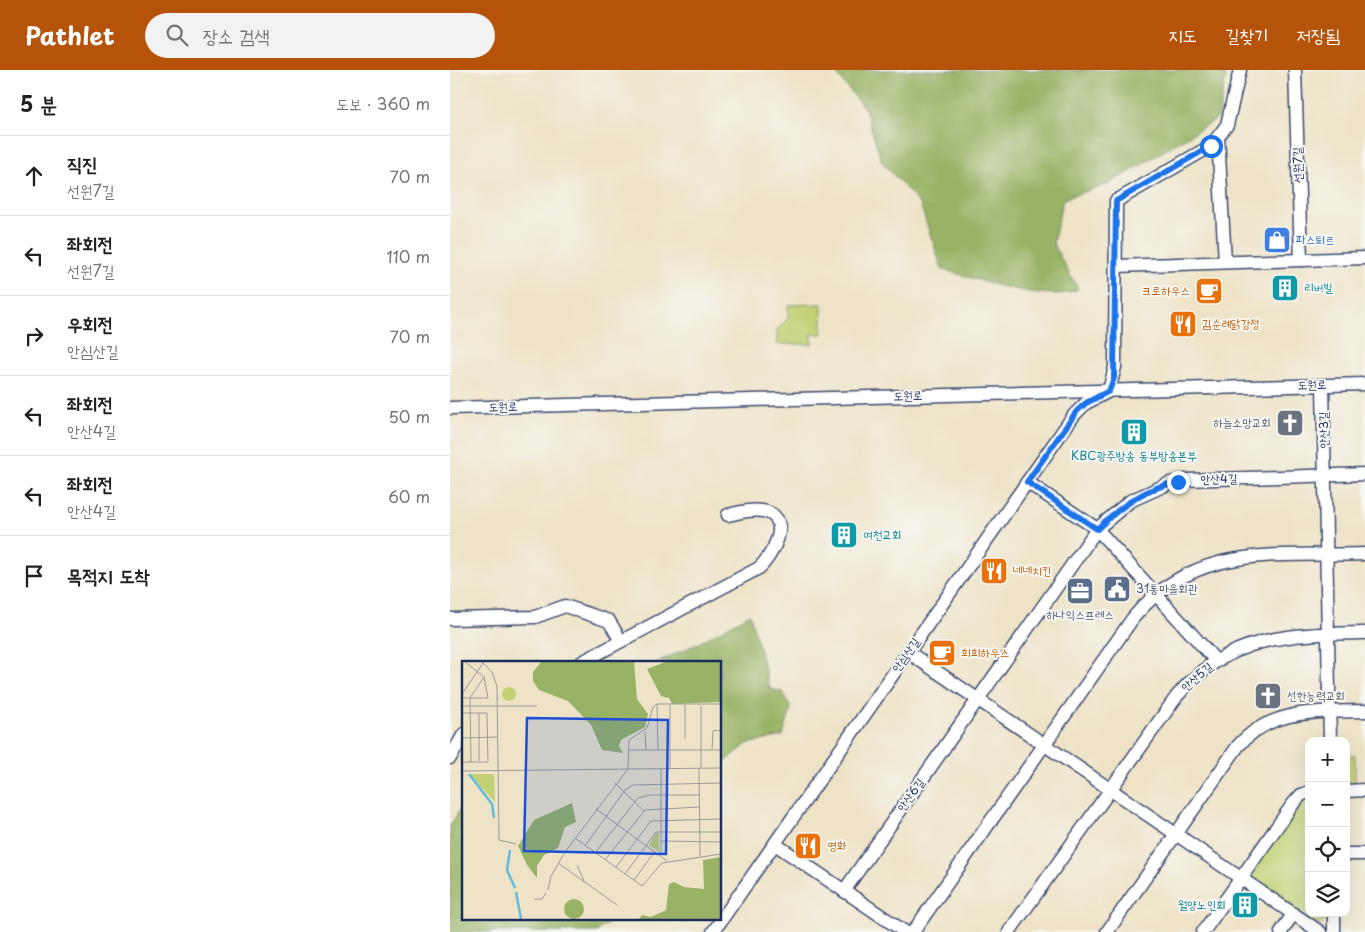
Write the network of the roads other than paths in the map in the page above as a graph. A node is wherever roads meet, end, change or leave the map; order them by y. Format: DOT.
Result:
graph roads {
  1 [pos="1240,70"];
  2 [pos="1295,70"];
  3 [pos="1218,137"];
  4 [pos="1365,258"];
  5 [pos="1301,260"];
  6 [pos="1225,262"];
  7 [pos="1116,266"];
  8 [pos="1365,384"];
  9 [pos="1323,385"];
  10 [pos="1109,391"];
  11 [pos="450,408"];
  12 [pos="1365,474"];
  13 [pos="1325,475"];
  14 [pos="1027,482"];
  15 [pos="728,515"];
  16 [pos="1097,529"];
  17 [pos="1365,554"];
  18 [pos="1326,555"];
  19 [pos="1156,593"];
  20 [pos="450,619"];
  21 [pos="1365,633"];
  22 [pos="1328,634"];
  23 [pos="621,641"];
  24 [pos="908,652"];
  25 [pos="1216,660"];
  26 [pos="584,661"];
  27 [pos="978,700"];
  28 [pos="1365,711"];
  29 [pos="1330,712"];
  30 [pos="462,737"];
  31 [pos="1330,737"];
  32 [pos="1044,744"];
  33 [pos="450,758"];
  34 [pos="1110,789"];
  35 [pos="1365,790"];
  36 [pos="1350,791"];
  37 [pos="1305,794"];
  38 [pos="1176,834"];
  39 [pos="775,844"];
  40 [pos="1350,854"];
  41 [pos="1365,854"];
  42 [pos="1241,878"];
  43 [pos="844,891"];
  44 [pos="1293,914"];
  45 [pos="1334,917"];
  46 [pos="713,932"];
  47 [pos="905,932"];
  48 [pos="912,932"];
  49 [pos="1009,932"];
  50 [pos="1107,932"];
  51 [pos="1203,932"];
  52 [pos="1281,932"];
  53 [pos="1320,932"];
  54 [pos="1334,932"];
  1 -- 3 [label="street"];
  2 -- 5 [label="street, 선원7길"];
  3 -- 6 [label="street"];
  3 -- 7 [label="street"];
  4 -- 5 [label="street"];
  5 -- 6 [label="street"];
  6 -- 7 [label="street"];
  7 -- 10 [label="street"];
  8 -- 9 [label="street, 도원로"];
  9 -- 10 [label="street, 도원로"];
  9 -- 13 [label="street, 안산3길"];
  10 -- 11 [label="street, 도원로"];
  10 -- 14 [label="street, 안심산길"];
  12 -- 13 [label="street"];
  13 -- 16 [label="street, 안산4길"];
  13 -- 18 [label="street, 안산3길"];
  14 -- 16 [label="street"];
  14 -- 24 [label="street, 안심산길"];
  15 -- 23 [label="street"];
  16 -- 19 [label="street"];
  16 -- 27 [label="street"];
  17 -- 18 [label="street"];
  18 -- 19 [label="street"];
  18 -- 22 [label="street, 안산3길"];
  19 -- 25 [label="street"];
  19 -- 32 [label="street"];
  20 -- 23 [label="street"];
  21 -- 22 [label="street"];
  22 -- 25 [label="street, 안산5길"];
  22 -- 29 [label="street, 안산3길"];
  23 -- 26 [label="street"];
  24 -- 27 [label="street"];
  24 -- 39 [label="street, 안심산길"];
  25 -- 34 [label="street, 안산5길"];
  27 -- 32 [label="street"];
  27 -- 43 [label="street, 안산6길"];
  28 -- 29 [label="street"];
  29 -- 31 [label="street, 안산3길"];
  29 -- 38 [label="street"];
  30 -- 33 [label="street"];
  32 -- 34 [label="street"];
  32 -- 48 [label="street"];
  34 -- 38 [label="street"];
  34 -- 49 [label="street"];
  35 -- 36 [label="street"];
  37 -- 42 [label="street"];
  38 -- 42 [label="street"];
  38 -- 50 [label="street"];
  39 -- 43 [label="street"];
  39 -- 46 [label="street, 안심산길"];
  40 -- 41 [label="street"];
  42 -- 44 [label="street"];
  42 -- 51 [label="street"];
  43 -- 47 [label="street"];
  44 -- 52 [label="street"];
  44 -- 53 [label="street"];
  45 -- 54 [label="street"];
}
